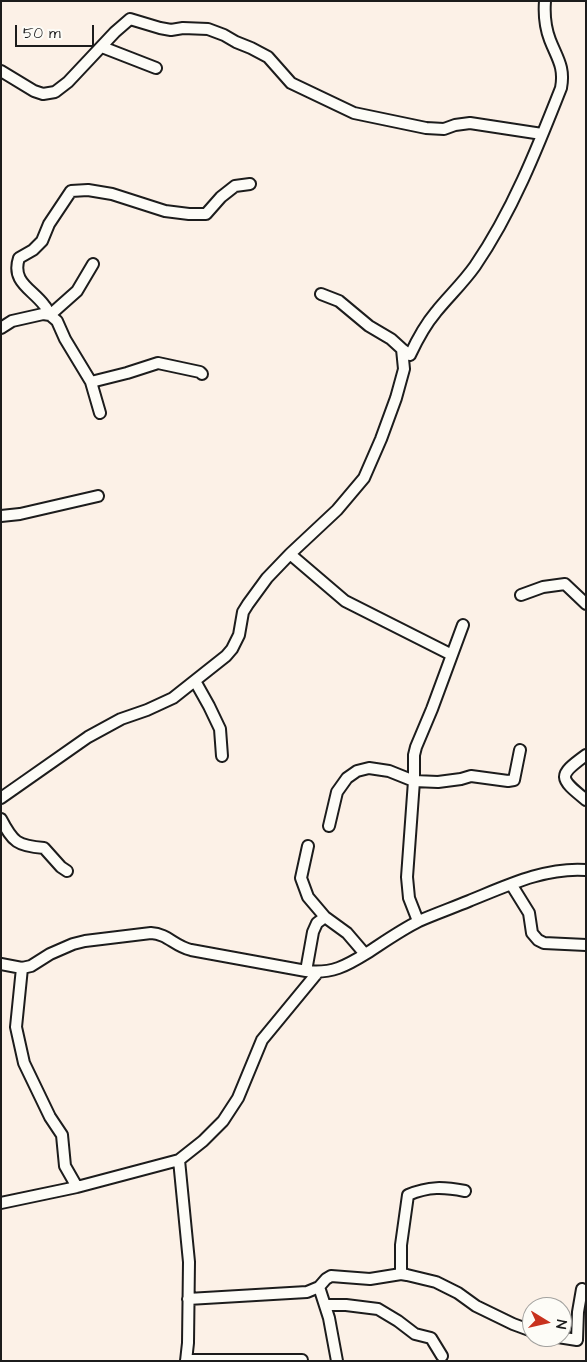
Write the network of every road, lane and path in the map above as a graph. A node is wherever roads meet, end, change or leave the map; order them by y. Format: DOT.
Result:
graph roads {
  1 [pos="545,1"];
  2 [pos="102,47"];
  3 [pos="156,68"];
  4 [pos="1,71"];
  5 [pos="542,134"];
  6 [pos="250,184"];
  7 [pos="93,264"];
  8 [pos="321,294"];
  9 [pos="50,315"];
  10 [pos="1,328"];
  11 [pos="402,349"];
  12 [pos="407,363"];
  13 [pos="202,374"];
  14 [pos="91,382"];
  15 [pos="100,412"];
  16 [pos="98,496"];
  17 [pos="1,516"];
  18 [pos="290,554"];
  19 [pos="521,595"];
  20 [pos="586,604"];
  21 [pos="463,625"];
  22 [pos="452,655"];
  23 [pos="195,681"];
  24 [pos="520,750"];
  25 [pos="586,755"];
  26 [pos="222,756"];
  27 [pos="414,781"];
  28 [pos="1,798"];
  29 [pos="586,800"];
  30 [pos="1,819"];
  31 [pos="329,826"];
  32 [pos="308,846"];
  33 [pos="586,870"];
  34 [pos="67,871"];
  35 [pos="511,884"];
  36 [pos="325,917"];
  37 [pos="418,922"];
  38 [pos="586,946"];
  39 [pos="365,954"];
  40 [pos="1,964"];
  41 [pos="22,968"];
  42 [pos="306,971"];
  43 [pos="318,972"];
  44 [pos="179,1160"];
  45 [pos="76,1187"];
  46 [pos="465,1190"];
  47 [pos="1,1203"];
  48 [pos="401,1274"];
  49 [pos="319,1287"];
  50 [pos="582,1289"];
  51 [pos="188,1299"];
  52 [pos="325,1305"];
  53 [pos="522,1327"];
  54 [pos="572,1339"];
  55 [pos="442,1356"];
  56 [pos="186,1360"];
  57 [pos="302,1360"];
  58 [pos="337,1361"];
  1 -- 5 [label="street"];
  2 -- 3 [label="street"];
  2 -- 4 [label="street"];
  2 -- 5 [label="street"];
  5 -- 11 [label="street"];
  6 -- 9 [label="street"];
  7 -- 9 [label="street"];
  8 -- 11 [label="street"];
  9 -- 10 [label="street"];
  9 -- 14 [label="street"];
  11 -- 12 [label="street"];
  11 -- 18 [label="street"];
  13 -- 14 [label="street"];
  14 -- 15 [label="street"];
  16 -- 17 [label="street"];
  18 -- 22 [label="street"];
  18 -- 23 [label="street"];
  19 -- 20 [label="street"];
  21 -- 22 [label="street"];
  22 -- 27 [label="street"];
  23 -- 26 [label="street"];
  23 -- 28 [label="street"];
  24 -- 27 [label="street"];
  25 -- 29 [label="street"];
  27 -- 31 [label="street"];
  27 -- 37 [label="street"];
  30 -- 34 [label="street"];
  32 -- 36 [label="street"];
  33 -- 35 [label="street"];
  35 -- 37 [label="street"];
  35 -- 38 [label="street"];
  36 -- 39 [label="street"];
  36 -- 42 [label="street"];
  37 -- 39 [label="street"];
  39 -- 43 [label="street"];
  40 -- 41 [label="street"];
  41 -- 42 [label="street"];
  41 -- 45 [label="street"];
  42 -- 43 [label="street"];
  43 -- 44 [label="street"];
  44 -- 45 [label="street"];
  44 -- 51 [label="street"];
  45 -- 47 [label="street"];
  46 -- 48 [label="street"];
  48 -- 49 [label="street"];
  48 -- 53 [label="street"];
  49 -- 51 [label="street"];
  49 -- 52 [label="street"];
  50 -- 54 [label="street"];
  51 -- 56 [label="street"];
  52 -- 55 [label="street"];
  52 -- 58 [label="street"];
  56 -- 57 [label="street"];
}
